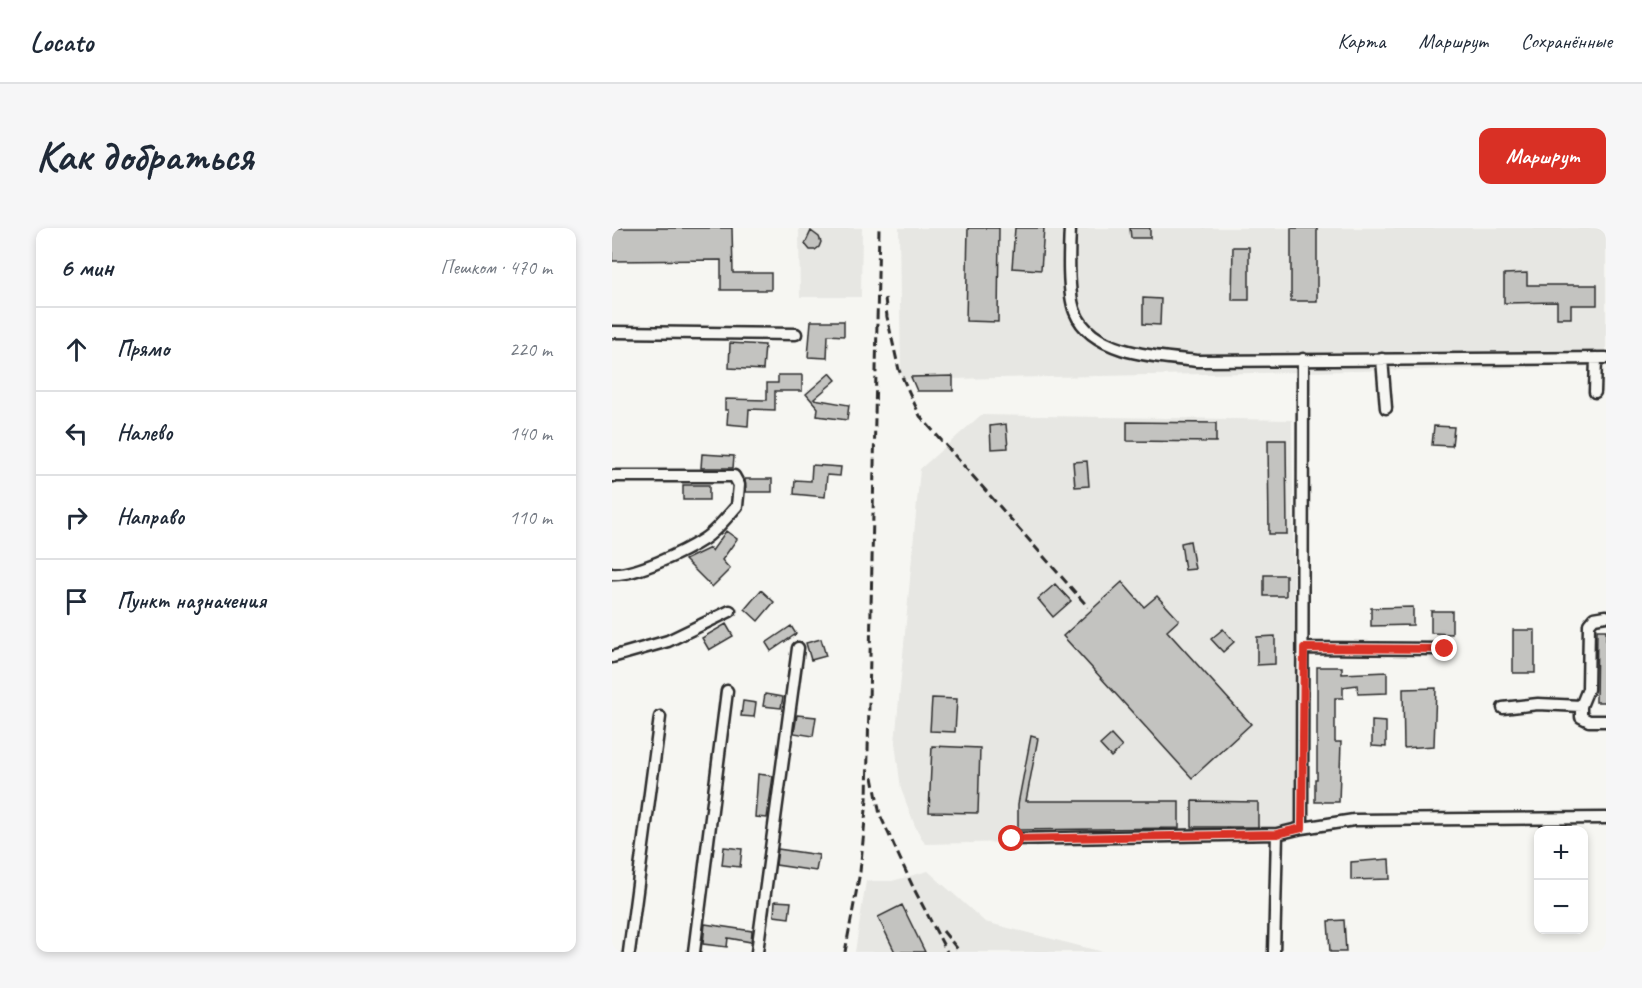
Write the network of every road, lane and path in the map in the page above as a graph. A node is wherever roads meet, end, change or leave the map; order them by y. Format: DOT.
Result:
graph roads {
  1 [pos="1070,228"];
  2 [pos="612,332"];
  3 [pos="796,334"];
  4 [pos="1601,358"];
  5 [pos="1303,359"];
  6 [pos="1382,359"];
  7 [pos="1595,392"];
  8 [pos="1386,408"];
  9 [pos="612,476"];
  10 [pos="612,574"];
  11 [pos="730,611"];
  12 [pos="1606,616"];
  13 [pos="798,648"];
  14 [pos="1304,648"];
  15 [pos="1445,649"];
  16 [pos="612,657"];
  17 [pos="727,691"];
  18 [pos="1581,706"];
  19 [pos="1503,708"];
  20 [pos="660,717"];
  21 [pos="1606,721"];
  22 [pos="1606,818"];
  23 [pos="1302,828"];
  24 [pos="1277,834"];
  25 [pos="1012,839"];
  26 [pos="629,952"];
  27 [pos="694,952"];
  28 [pos="757,952"];
  29 [pos="1274,952"];
  1 -- 5 [label="street"];
  2 -- 3 [label="street"];
  4 -- 6 [label="street"];
  4 -- 7 [label="street"];
  5 -- 6 [label="street"];
  5 -- 14 [label="street"];
  6 -- 8 [label="street"];
  9 -- 10 [label="street"];
  11 -- 16 [label="street"];
  12 -- 18 [label="street"];
  13 -- 28 [label="street"];
  14 -- 15 [label="street"];
  14 -- 23 [label="street"];
  17 -- 27 [label="street"];
  18 -- 19 [label="street"];
  18 -- 21 [label="street"];
  20 -- 26 [label="street"];
  22 -- 23 [label="street"];
  23 -- 24 [label="street"];
  24 -- 25 [label="street"];
  24 -- 29 [label="street"];
}
